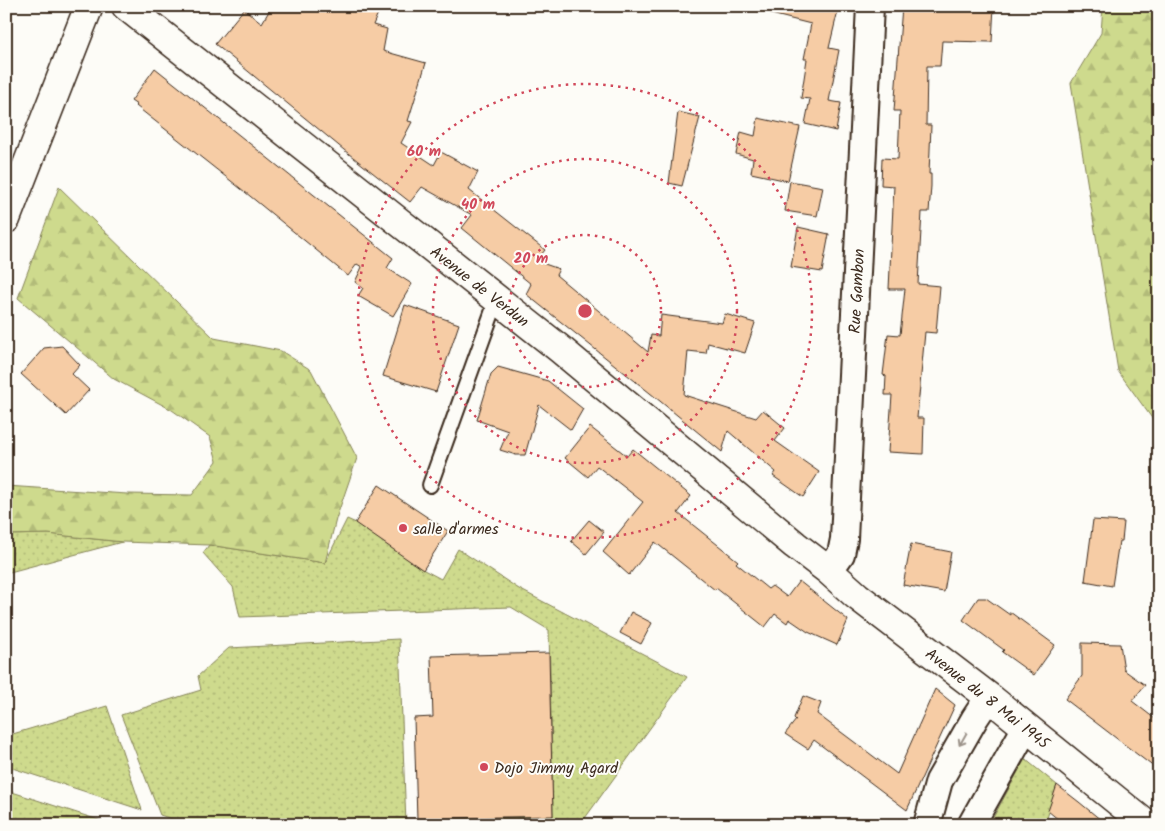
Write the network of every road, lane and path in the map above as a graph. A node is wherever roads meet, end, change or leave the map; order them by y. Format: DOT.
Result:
graph roads {
  1 [pos="89,6"];
  2 [pos="126,6"];
  3 [pos="870,6"];
  4 [pos="6,219"];
  5 [pos="497,299"];
  6 [pos="430,485"];
  7 [pos="829,571"];
  8 [pos="989,697"];
  9 [pos="1026,727"];
  10 [pos="927,825"];
  11 [pos="971,825"];
  12 [pos="1146,825"];
  1 -- 4 [label="main road"];
  2 -- 5 [label="main road, Avenue de Verdun"];
  3 -- 7 [label="street, Rue Gambon"];
  5 -- 6 [label="lane"];
  5 -- 7 [label="main road, Avenue de Verdun"];
  7 -- 8 [label="main road, Avenue du 8 Mai 1945"];
  8 -- 9 [label="main road, Avenue du 8 Mai 1945"];
  8 -- 10 [label="street, one-way"];
  9 -- 11 [label="street"];
  9 -- 12 [label="main road, Avenue du 8 Mai 1945"];
}
